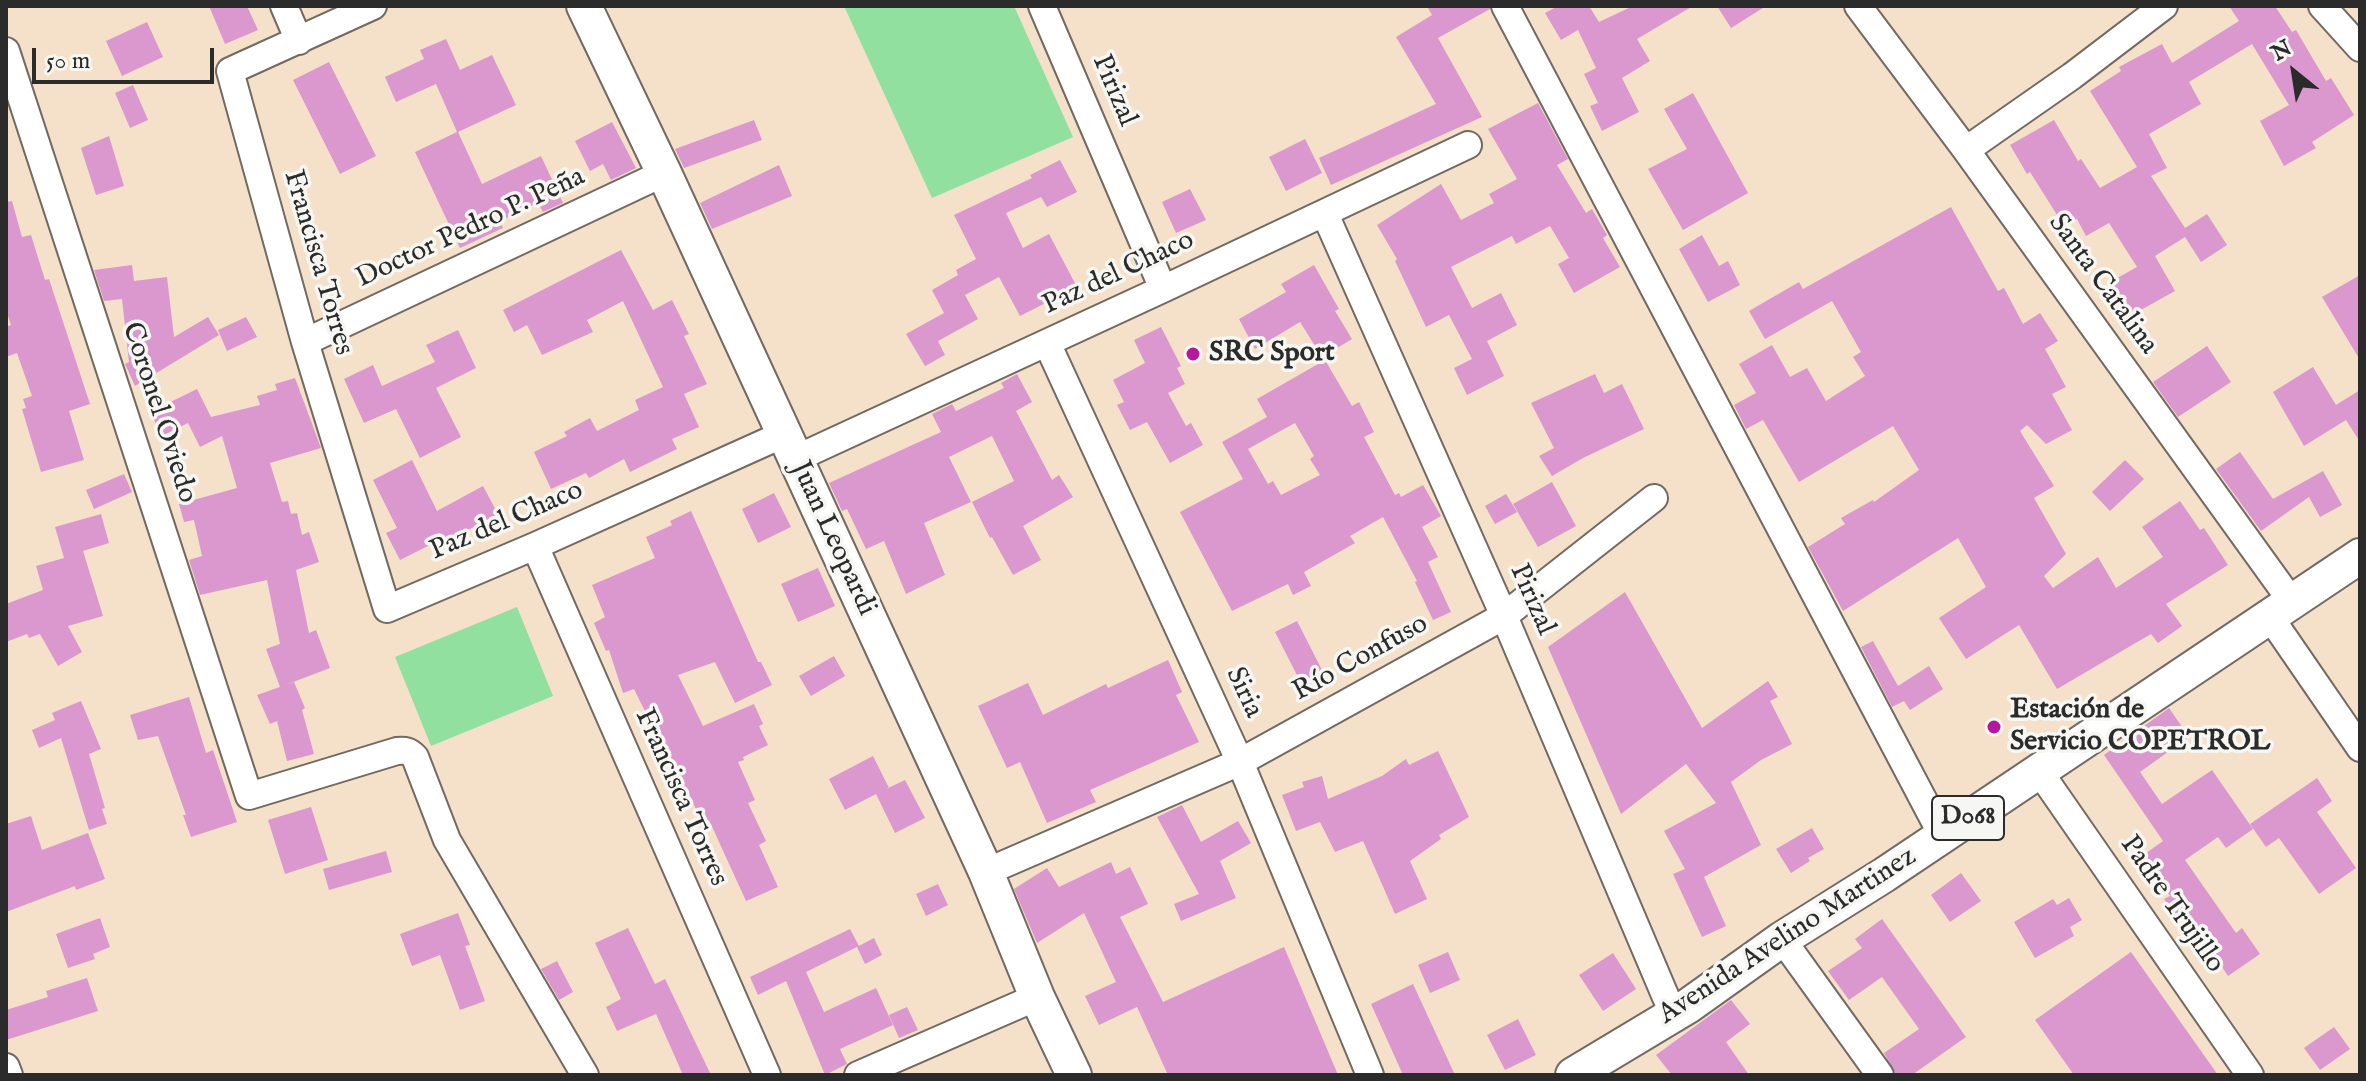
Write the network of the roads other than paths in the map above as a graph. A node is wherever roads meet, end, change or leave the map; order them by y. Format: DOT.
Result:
graph roads {
  1 [pos="284,6"];
  2 [pos="373,6"];
  3 [pos="584,6"];
  4 [pos="1505,6"];
  5 [pos="1858,6"];
  6 [pos="2164,6"];
  7 [pos="2322,6"];
  8 [pos="1052,9"];
  9 [pos="299,41"];
  10 [pos="2360,48"];
  11 [pos="6,51"];
  12 [pos="1468,145"];
  13 [pos="1966,150"];
  14 [pos="664,173"];
  15 [pos="1325,214"];
  16 [pos="1163,289"];
  17 [pos="305,342"];
  18 [pos="1047,343"];
  19 [pos="790,446"];
  20 [pos="1654,498"];
  21 [pos="535,546"];
  22 [pos="2360,556"];
  23 [pos="387,609"];
  24 [pos="2281,610"];
  25 [pos="1504,616"];
  26 [pos="2360,748"];
  27 [pos="1240,762"];
  28 [pos="2039,771"];
  29 [pos="1942,835"];
  30 [pos="986,872"];
  31 [pos="1782,939"];
  32 [pos="1037,997"];
  33 [pos="1673,1014"];
  34 [pos="6,1067"];
  35 [pos="9,1075"];
  36 [pos="585,1075"];
  37 [pos="767,1075"];
  38 [pos="858,1075"];
  39 [pos="1074,1075"];
  40 [pos="1370,1075"];
  41 [pos="1573,1075"];
  42 [pos="1880,1075"];
  43 [pos="2250,1075"];
  1 -- 9 [label="street"];
  2 -- 9 [label="street"];
  3 -- 14 [label="main road, Juan Leopardi"];
  4 -- 29 [label="street"];
  5 -- 13 [label="street, Santa Catalina"];
  6 -- 13 [label="street"];
  7 -- 10 [label="street"];
  8 -- 16 [label="street, Pirizal"];
  9 -- 17 [label="street, Francisca Torres"];
  11 -- 36 [label="street, Coronel Oviedo"];
  12 -- 15 [label="street, Paz del Chaco"];
  13 -- 24 [label="street, Santa Catalina"];
  14 -- 17 [label="street, Doctor Pedro P. Peña"];
  14 -- 19 [label="main road, Juan Leopardi"];
  15 -- 16 [label="street, Paz del Chaco"];
  15 -- 25 [label="street, Pirizal"];
  16 -- 18 [label="street, Paz del Chaco"];
  17 -- 23 [label="street, Francisca Torres"];
  18 -- 19 [label="street, Paz del Chaco"];
  18 -- 27 [label="street, Siria"];
  19 -- 21 [label="street, Paz del Chaco"];
  19 -- 30 [label="main road, Juan Leopardi"];
  20 -- 25 [label="street, Río Confuso"];
  21 -- 23 [label="street, Paz del Chaco"];
  21 -- 37 [label="street, Francisca Torres"];
  22 -- 24 [label="main road, Avenida Avelino Martinez / D068"];
  24 -- 26 [label="street, Santa Catalina"];
  24 -- 28 [label="main road, Avenida Avelino Martinez / D068"];
  25 -- 27 [label="street, Río Confuso"];
  25 -- 33 [label="street, Pirizal"];
  27 -- 30 [label="street, Río Confuso"];
  27 -- 40 [label="street, Siria"];
  28 -- 29 [label="main road, Avenida Avelino Martinez / D068"];
  28 -- 43 [label="street, Padre Trujillo"];
  29 -- 31 [label="main road, Avenida Avelino Martinez / D068"];
  30 -- 32 [label="main road, Juan Leopardi"];
  31 -- 33 [label="main road, Avenida Avelino Martinez / D068"];
  31 -- 42 [label="street"];
  32 -- 38 [label="street"];
  32 -- 39 [label="main road, Juan Leopardi"];
  33 -- 41 [label="main road, Avenida Avelino Martinez / D068"];
  34 -- 35 [label="street"];
}
